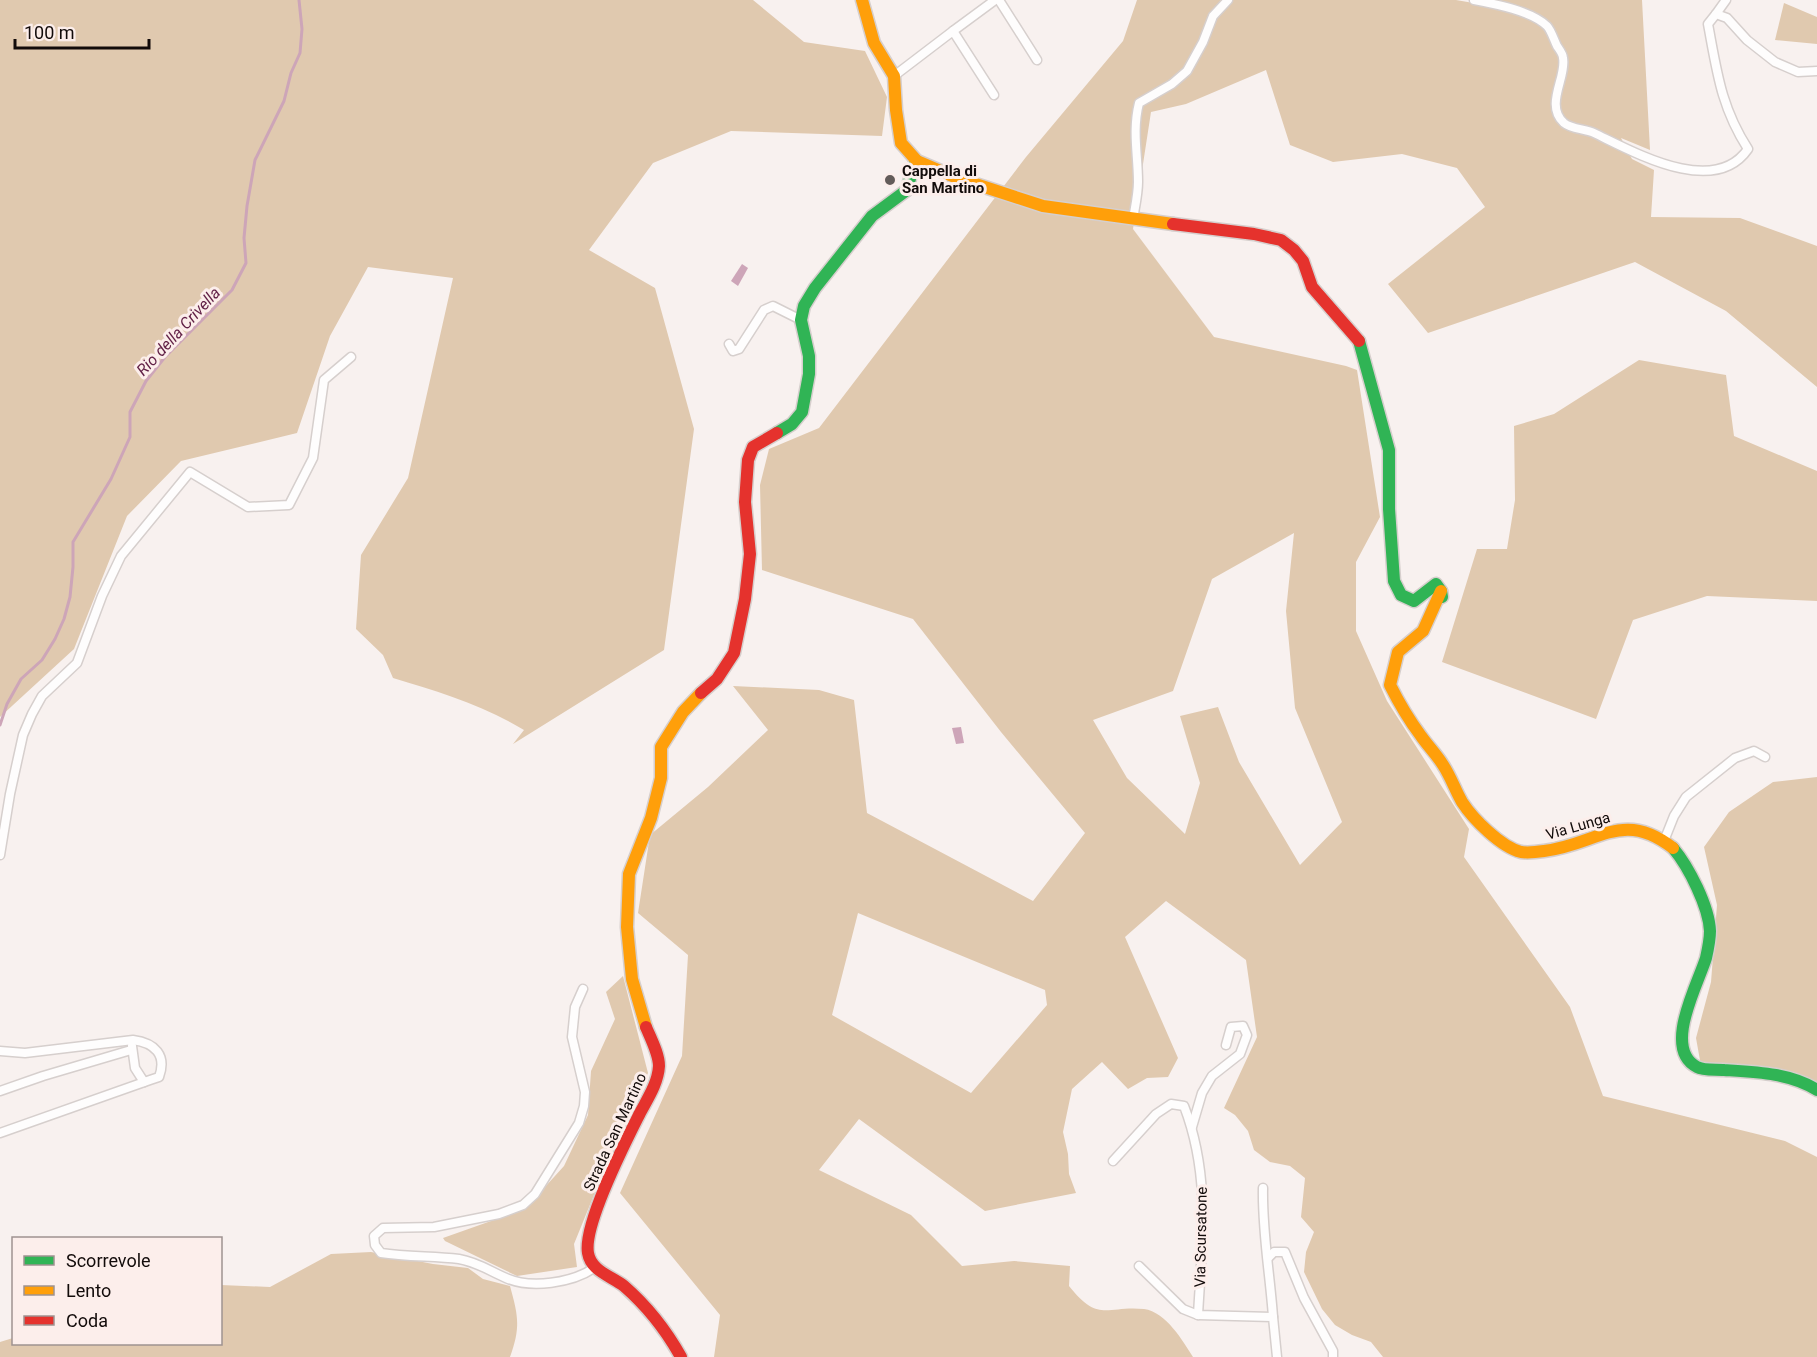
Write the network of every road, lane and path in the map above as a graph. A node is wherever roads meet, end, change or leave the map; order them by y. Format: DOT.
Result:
graph roads {
  1 [pos="862,0"];
  2 [pos="997,0"];
  3 [pos="1228,0"];
  4 [pos="1474,0"];
  5 [pos="1726,0"];
  6 [pos="1716,14"];
  7 [pos="954,32"];
  8 [pos="1036,60"];
  9 [pos="1817,71"];
  10 [pos="894,76"];
  11 [pos="994,95"];
  12 [pos="917,161"];
  13 [pos="1133,219"];
  14 [pos="801,320"];
  15 [pos="729,344"];
  16 [pos="351,357"];
  17 [pos="1765,757"];
  18 [pos="1664,841"];
  19 [pos="0,855"];
  20 [pos="583,989"];
  21 [pos="133,1040"];
  22 [pos="1226,1045"];
  23 [pos="131,1050"];
  24 [pos="0,1051"];
  25 [pos="144,1082"];
  26 [pos="1817,1090"];
  27 [pos="0,1091"];
  28 [pos="1192,1127"];
  29 [pos="0,1133"];
  30 [pos="1113,1161"];
  31 [pos="1263,1188"];
  32 [pos="1268,1258"];
  33 [pos="1139,1266"];
  34 [pos="594,1268"];
  35 [pos="1198,1315"];
  36 [pos="1273,1317"];
  37 [pos="681,1357"];
  38 [pos="1277,1357"];
  39 [pos="1333,1357"];
  1 -- 10 [label="street"];
  2 -- 7 [label="street"];
  2 -- 8 [label="street"];
  3 -- 13 [label="street"];
  4 -- 6 [label="street"];
  5 -- 6 [label="street"];
  6 -- 9 [label="street"];
  7 -- 10 [label="street"];
  7 -- 11 [label="street"];
  10 -- 12 [label="street"];
  12 -- 13 [label="street"];
  12 -- 14 [label="street"];
  13 -- 18 [label="street, Via Lunga"];
  14 -- 15 [label="street"];
  14 -- 34 [label="street, Strada San Martino"];
  16 -- 19 [label="street"];
  17 -- 18 [label="street"];
  18 -- 26 [label="street, Via Lunga"];
  20 -- 34 [label="street"];
  21 -- 23 [label="street"];
  21 -- 24 [label="street"];
  21 -- 25 [label="street"];
  22 -- 28 [label="street"];
  23 -- 25 [label="street"];
  23 -- 27 [label="street"];
  25 -- 29 [label="street"];
  28 -- 30 [label="street, Via Scursatone"];
  28 -- 35 [label="street, Via Scursatone"];
  31 -- 32 [label="street"];
  32 -- 36 [label="street"];
  32 -- 39 [label="street"];
  33 -- 35 [label="street"];
  34 -- 37 [label="street"];
  35 -- 36 [label="street"];
  36 -- 38 [label="street"];
}
